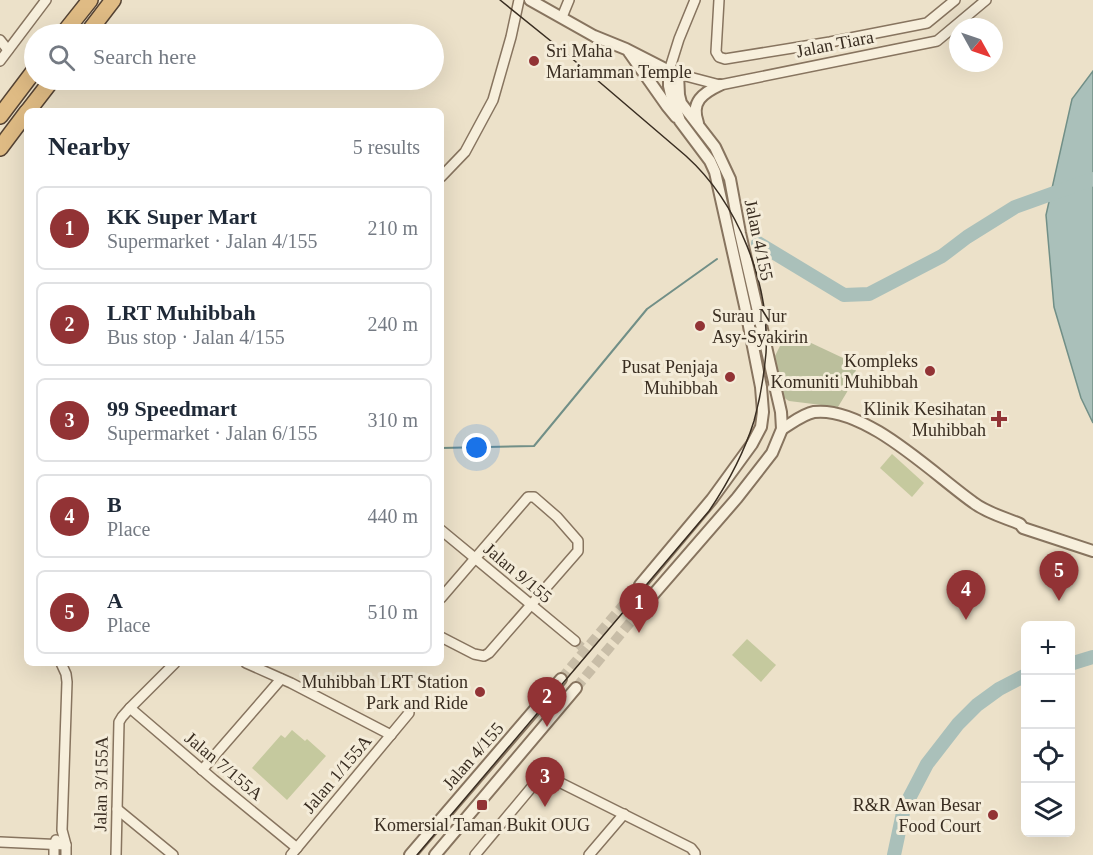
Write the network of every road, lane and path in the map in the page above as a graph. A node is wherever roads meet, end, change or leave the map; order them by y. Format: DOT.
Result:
graph roads {
  1 [pos="46,0"];
  2 [pos="90,0"];
  3 [pos="113,0"];
  4 [pos="519,0"];
  5 [pos="530,0"];
  6 [pos="569,0"];
  7 [pos="695,0"];
  8 [pos="719,0"];
  9 [pos="955,0"];
  10 [pos="986,0"];
  11 [pos="542,3"];
  12 [pos="562,17"];
  13 [pos="28,24"];
  14 [pos="71,24"];
  15 [pos="95,24"];
  16 [pos="24,29"];
  17 [pos="0,40"];
  18 [pos="626,49"];
  19 [pos="8,50"];
  20 [pos="0,61"];
  21 [pos="673,72"];
  22 [pos="24,84"];
  23 [pos="720,85"];
  24 [pos="44,90"];
  25 [pos="31,108"];
  26 [pos="0,116"];
  27 [pos="24,117"];
  28 [pos="680,121"];
  29 [pos="700,128"];
  30 [pos="0,148"];
  31 [pos="458,160"];
  32 [pos="444,163"];
  33 [pos="444,174"];
  34 [pos="782,429"];
  35 [pos="1025,525"];
  36 [pos="444,532"];
  37 [pos="1093,545"];
  38 [pos="1093,551"];
  39 [pos="475,558"];
  40 [pos="640,585"];
  41 [pos="444,594"];
  42 [pos="652,596"];
  43 [pos="531,605"];
  44 [pos="444,639"];
  45 [pos="575,641"];
  46 [pos="62,666"];
  47 [pos="172,666"];
  48 [pos="253,666"];
  49 [pos="561,678"];
  50 [pos="281,679"];
  51 [pos="576,688"];
  52 [pos="130,708"];
  53 [pos="409,713"];
  54 [pos="391,735"];
  55 [pos="202,770"];
  56 [pos="117,809"];
  57 [pos="624,814"];
  58 [pos="62,830"];
  59 [pos="0,842"];
  60 [pos="54,850"];
  61 [pos="66,850"];
  62 [pos="294,852"];
  63 [pos="416,853"];
  64 [pos="116,855"];
  65 [pos="173,855"];
  66 [pos="435,855"];
  67 [pos="475,855"];
  68 [pos="589,855"];
  69 [pos="695,855"];
  1 -- 13 [label="street"];
  2 -- 14 [label="highway"];
  3 -- 15 [label="highway"];
  4 -- 31 [label="street"];
  5 -- 11 [label="street"];
  6 -- 12 [label="street"];
  7 -- 21 [label="street"];
  8 -- 9 [label="street"];
  10 -- 23 [label="street, Jalan Tiara"];
  11 -- 12 [label="street"];
  12 -- 18 [label="street"];
  16 -- 19 [label="street"];
  17 -- 19 [label="street"];
  18 -- 21 [label="street"];
  18 -- 28 [label="street"];
  19 -- 20 [label="street"];
  21 -- 23 [label="street, Jalan Tiara"];
  21 -- 28 [label="street, Jalan 4/155"];
  21 -- 29 [label="street, Jalan 4/155"];
  22 -- 26 [label="highway"];
  23 -- 29 [label="street"];
  24 -- 25 [label="highway"];
  27 -- 30 [label="highway"];
  28 -- 40 [label="street, Jalan 4/155"];
  29 -- 34 [label="street, Jalan 4/155"];
  31 -- 32 [label="street"];
  31 -- 33 [label="street"];
  34 -- 35 [label="street"];
  34 -- 42 [label="street"];
  35 -- 37 [label="street"];
  35 -- 38 [label="street"];
  36 -- 39 [label="street, Jalan 9/155"];
  39 -- 41 [label="street"];
  39 -- 43 [label="street, Jalan 9/155"];
  39 -- 43 [label="street"];
  43 -- 44 [label="street"];
  43 -- 45 [label="street, Jalan 9/155"];
  46 -- 58 [label="street"];
  47 -- 52 [label="street, Jalan 3/155A"];
  48 -- 50 [label="street"];
  49 -- 63 [label="street, Jalan 4/155"];
  50 -- 54 [label="street"];
  50 -- 55 [label="street"];
  51 -- 66 [label="street, Jalan 4/155"];
  52 -- 55 [label="street, Jalan 7/155A"];
  52 -- 56 [label="street, Jalan 3/155A"];
  53 -- 54 [label="street, Jalan 1/155A"];
  54 -- 62 [label="street, Jalan 1/155A"];
  55 -- 62 [label="street, Jalan 7/155A"];
  56 -- 64 [label="street, Jalan 3/155A"];
  56 -- 65 [label="street"];
  57 -- 67 [label="street"];
  57 -- 68 [label="street"];
  57 -- 69 [label="street"];
  58 -- 60 [label="street"];
  58 -- 61 [label="street"];
  59 -- 60 [label="street"];
  60 -- 61 [label="street"];
}
